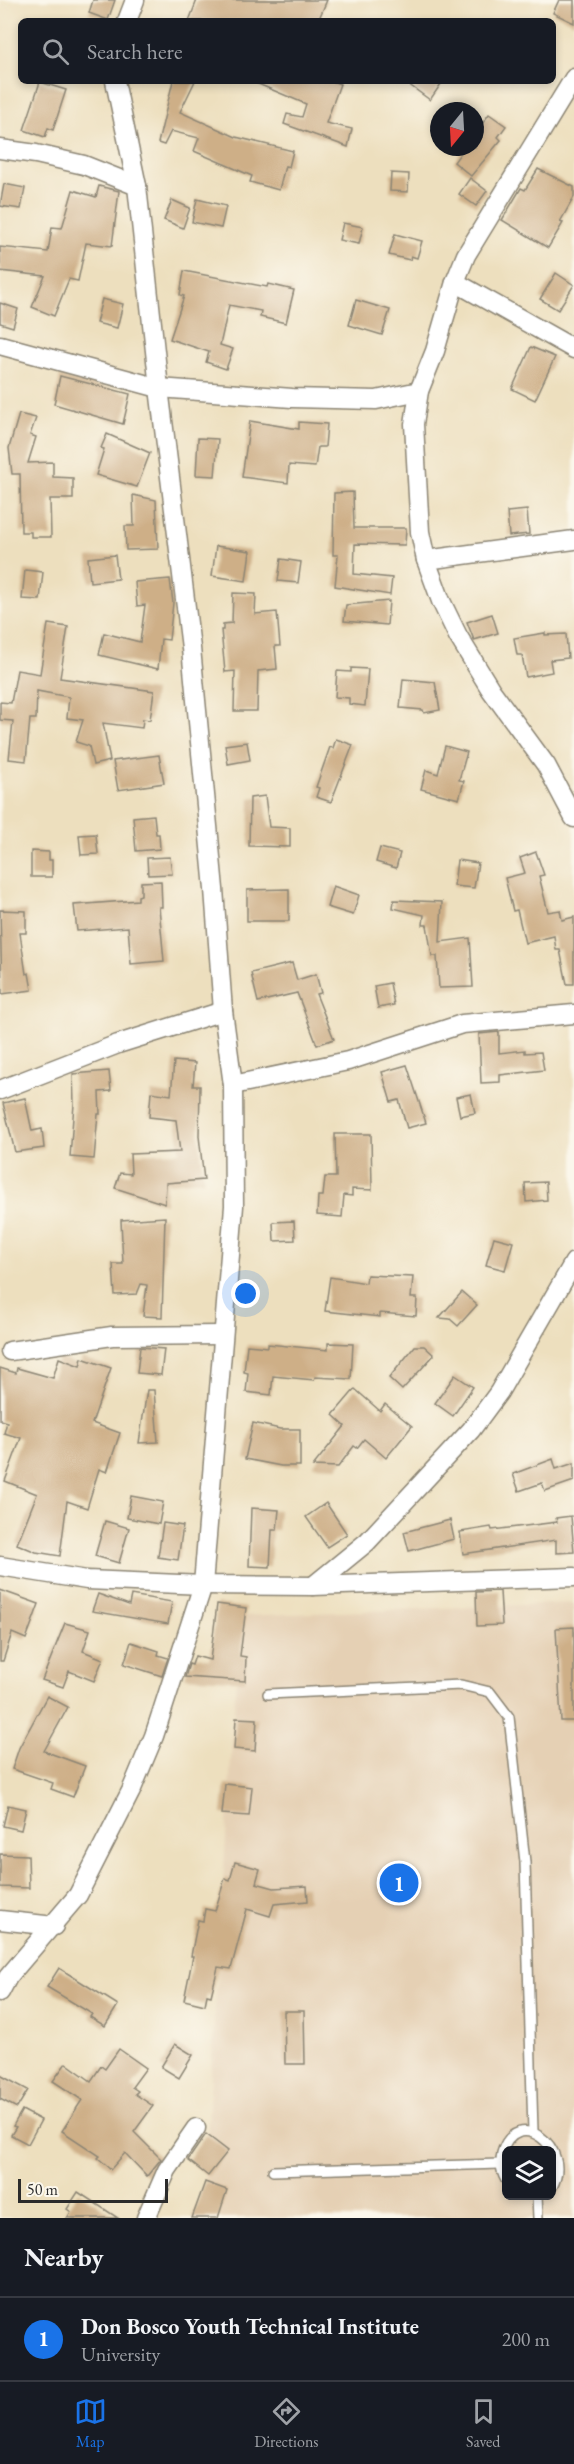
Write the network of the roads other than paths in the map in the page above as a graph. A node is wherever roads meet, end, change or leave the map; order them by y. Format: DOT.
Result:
graph roads {
  1 [pos="135,0"];
  2 [pos="128,18"];
  3 [pos="574,78"];
  4 [pos="116,84"];
  5 [pos="0,148"];
  6 [pos="137,186"];
  7 [pos="455,282"];
  8 [pos="0,345"];
  9 [pos="574,349"];
  10 [pos="159,388"];
  11 [pos="419,391"];
  12 [pos="574,540"];
  13 [pos="426,560"];
  14 [pos="574,818"];
  15 [pos="223,1011"];
  16 [pos="574,1014"];
  17 [pos="233,1085"];
  18 [pos="0,1090"];
  19 [pos="574,1262"];
  20 [pos="222,1335"];
  21 [pos="10,1351"];
  22 [pos="0,1566"];
  23 [pos="574,1577"];
  24 [pos="203,1585"];
  25 [pos="314,1586"];
  26 [pos="268,1694"];
  27 [pos="0,1920"];
  28 [pos="54,1926"];
  29 [pos="0,1992"];
  30 [pos="196,2128"];
  31 [pos="534,2131"];
  32 [pos="500,2164"];
  33 [pos="502,2169"];
  34 [pos="273,2171"];
  35 [pos="556,2182"];
  36 [pos="537,2200"];
  37 [pos="146,2218"];
  38 [pos="538,2218"];
  1 -- 2 [label="street"];
  3 -- 7 [label="street"];
  4 -- 6 [label="street"];
  5 -- 6 [label="street"];
  6 -- 10 [label="street"];
  7 -- 9 [label="street"];
  7 -- 11 [label="street"];
  8 -- 10 [label="street"];
  10 -- 11 [label="street"];
  10 -- 15 [label="street"];
  11 -- 13 [label="street"];
  12 -- 13 [label="street"];
  13 -- 14 [label="street"];
  15 -- 17 [label="street"];
  15 -- 18 [label="street"];
  16 -- 17 [label="street"];
  17 -- 20 [label="street"];
  19 -- 25 [label="street"];
  20 -- 21 [label="street"];
  20 -- 24 [label="street"];
  22 -- 24 [label="street"];
  23 -- 25 [label="street"];
  24 -- 25 [label="street"];
  24 -- 28 [label="street"];
  26 -- 31 [label="lane"];
  27 -- 28 [label="street"];
  28 -- 29 [label="street"];
  30 -- 37 [label="street"];
  31 -- 32 [label="lane"];
  31 -- 35 [label="lane"];
  32 -- 33 [label="lane"];
  32 -- 34 [label="lane"];
  36 -- 38 [label="lane"];
}
